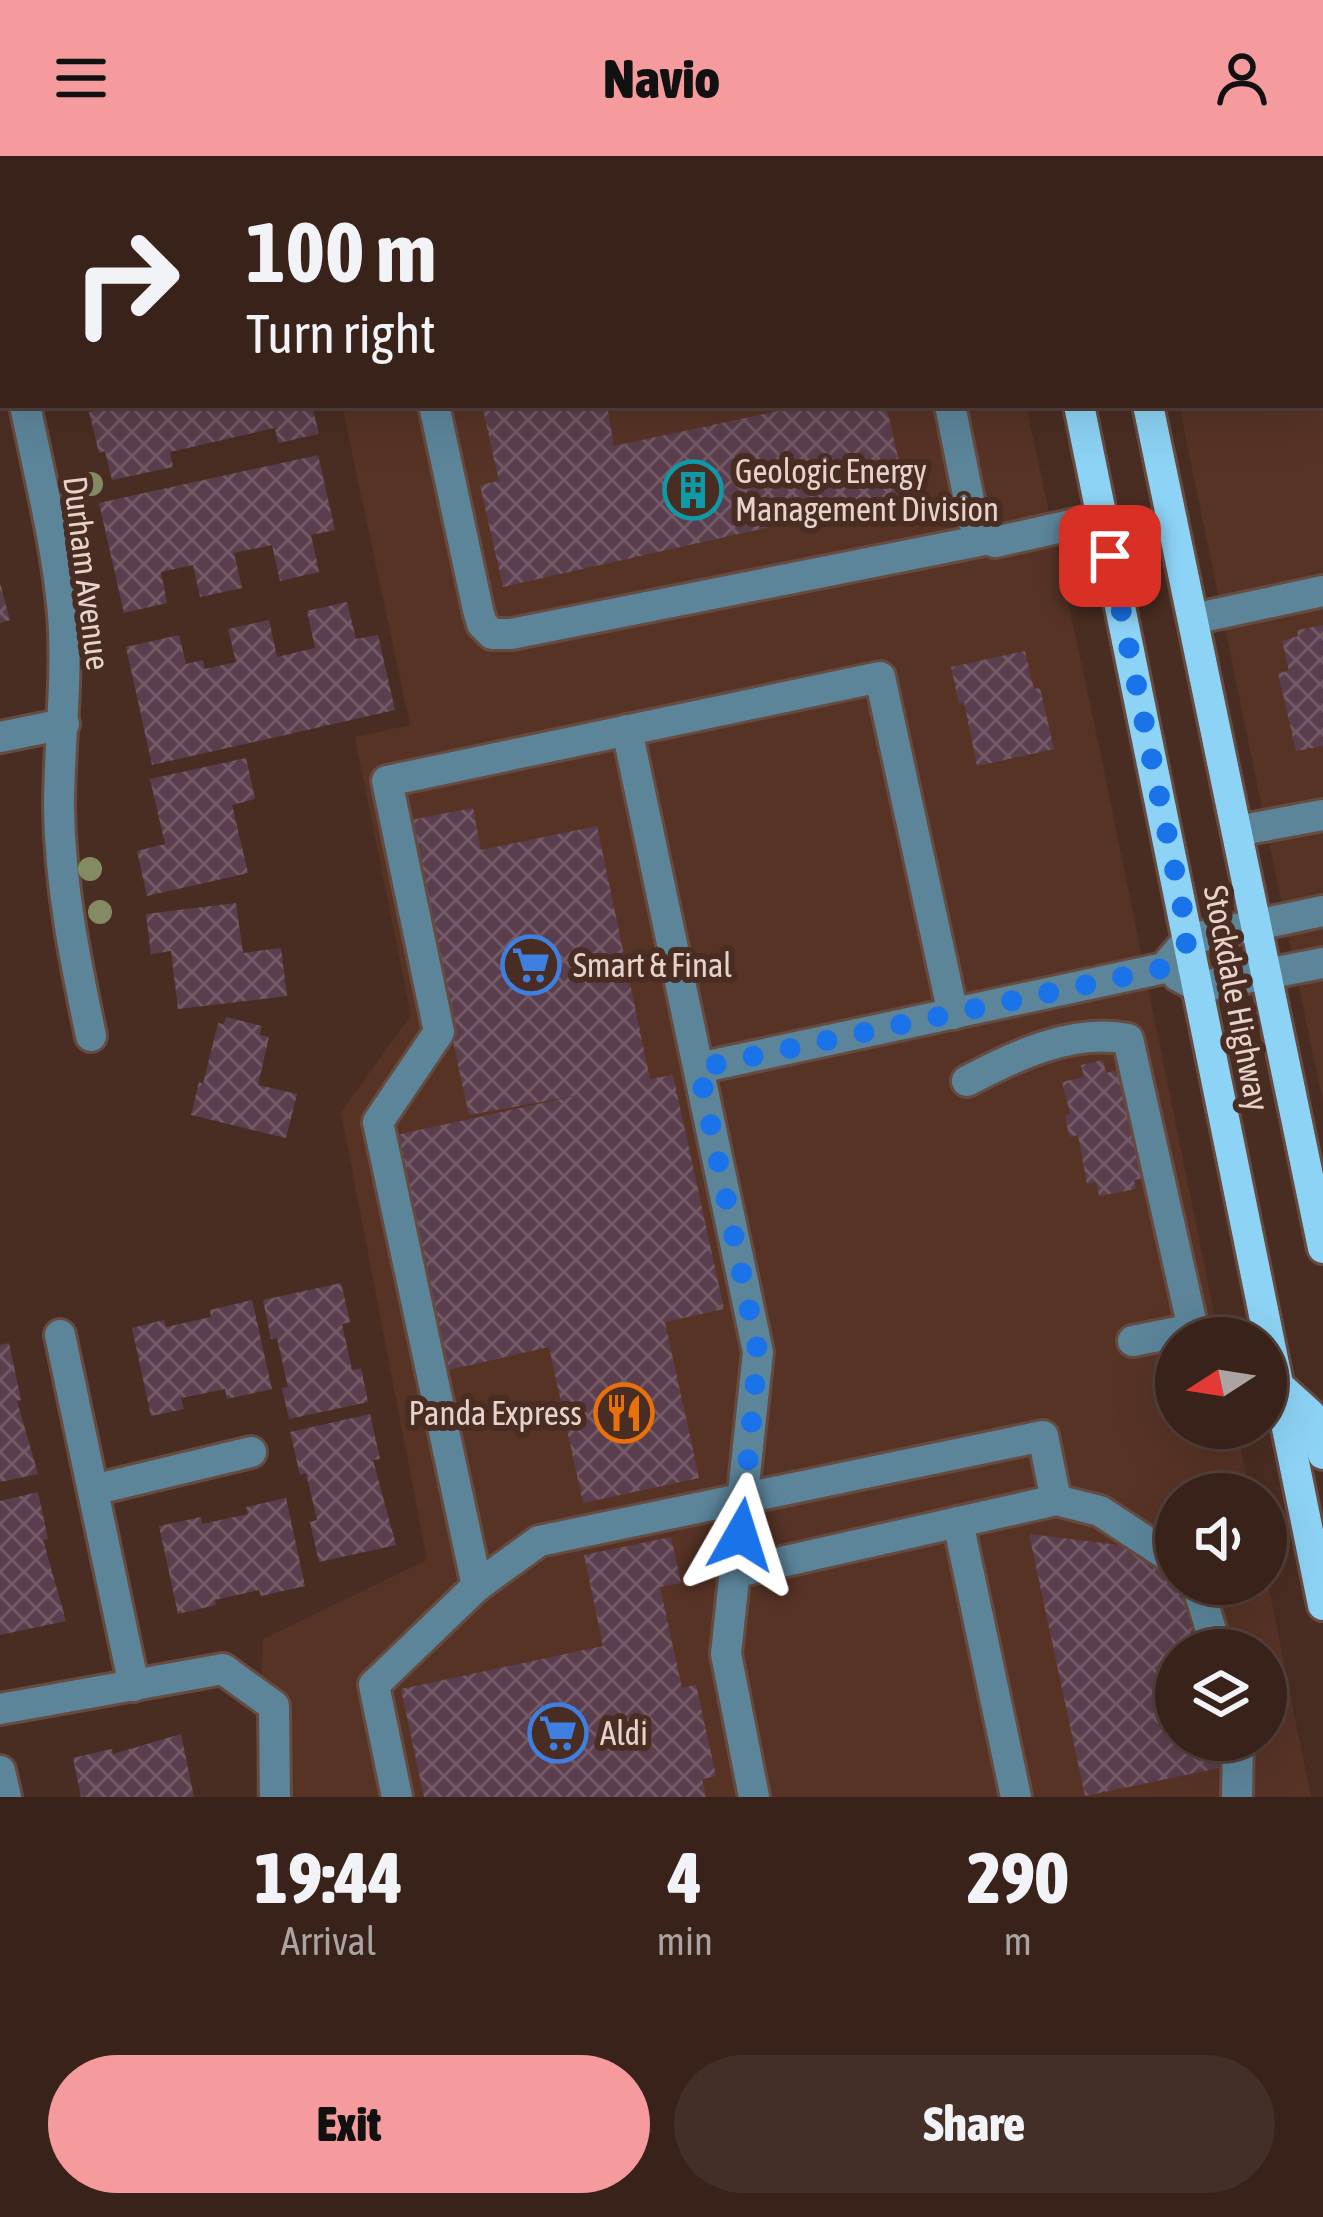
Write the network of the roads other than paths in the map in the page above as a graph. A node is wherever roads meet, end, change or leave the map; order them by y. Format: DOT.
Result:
graph roads {
  1 [pos="26,408"];
  2 [pos="435,408"];
  3 [pos="951,408"];
  4 [pos="1080,408"];
  5 [pos="1149,408"];
  6 [pos="1102,518"];
  7 [pos="981,529"];
  8 [pos="1323,591"];
  9 [pos="1192,619"];
  10 [pos="64,724"];
  11 [pos="627,730"];
  12 [pos="0,737"];
  13 [pos="1323,815"];
  14 [pos="1237,831"];
  15 [pos="1323,911"];
  16 [pos="1256,925"];
  17 [pos="1189,940"];
  18 [pos="1323,963"];
  19 [pos="1164,968"];
  20 [pos="1265,975"];
  21 [pos="1198,987"];
  22 [pos="953,1014"];
  23 [pos="91,1036"];
  24 [pos="699,1068"];
  25 [pos="967,1081"];
  26 [pos="1318,1198"];
  27 [pos="1323,1248"];
  28 [pos="1264,1317"];
  29 [pos="60,1335"];
  30 [pos="1132,1340"];
  31 [pos="1287,1393"];
  32 [pos="1287,1429"];
  33 [pos="250,1452"];
  34 [pos="1323,1454"];
  35 [pos="93,1490"];
  36 [pos="745,1499"];
  37 [pos="1056,1500"];
  38 [pos="958,1522"];
  39 [pos="1155,1547"];
  40 [pos="737,1572"];
  41 [pos="478,1586"];
  42 [pos="1323,1605"];
  43 [pos="134,1686"];
  44 [pos="0,1709"];
  45 [pos="1238,1761"];
  46 [pos="0,1771"];
  47 [pos="6,1797"];
  48 [pos="275,1797"];
  49 [pos="397,1797"];
  50 [pos="754,1797"];
  51 [pos="1016,1797"];
  52 [pos="1237,1797"];
  1 -- 10 [label="street, Durham Avenue"];
  2 -- 7 [label="street"];
  3 -- 7 [label="street"];
  4 -- 6 [label="main road, Stockdale Highway"];
  5 -- 9 [label="main road, Stockdale Highway"];
  6 -- 7 [label="street"];
  6 -- 17 [label="main road, Stockdale Highway"];
  8 -- 9 [label="street"];
  9 -- 14 [label="main road, Stockdale Highway"];
  10 -- 12 [label="street"];
  10 -- 23 [label="street, Durham Avenue"];
  11 -- 22 [label="street"];
  11 -- 24 [label="street"];
  11 -- 41 [label="street"];
  13 -- 14 [label="street"];
  14 -- 16 [label="main road, Stockdale Highway"];
  15 -- 16 [label="street"];
  16 -- 17 [label="street"];
  16 -- 20 [label="main road, Stockdale Highway"];
  17 -- 19 [label="street"];
  17 -- 21 [label="main road, Stockdale Highway"];
  18 -- 20 [label="street"];
  19 -- 21 [label="street"];
  19 -- 22 [label="street"];
  20 -- 21 [label="street"];
  20 -- 26 [label="main road, Stockdale Highway"];
  21 -- 28 [label="main road, Stockdale Highway"];
  22 -- 24 [label="street"];
  24 -- 36 [label="street"];
  25 -- 30 [label="street"];
  26 -- 27 [label="main road, Stockdale Highway"];
  29 -- 35 [label="street"];
  31 -- 34 [label="main road"];
  32 -- 42 [label="main road, Stockdale Highway"];
  33 -- 35 [label="street"];
  35 -- 43 [label="street"];
  36 -- 37 [label="street"];
  36 -- 40 [label="street"];
  36 -- 41 [label="street"];
  37 -- 38 [label="street"];
  37 -- 39 [label="street"];
  38 -- 40 [label="street"];
  38 -- 51 [label="street"];
  40 -- 50 [label="street"];
  41 -- 49 [label="street"];
  43 -- 44 [label="street"];
  43 -- 48 [label="street"];
  45 -- 52 [label="street"];
  46 -- 47 [label="street"];
}
